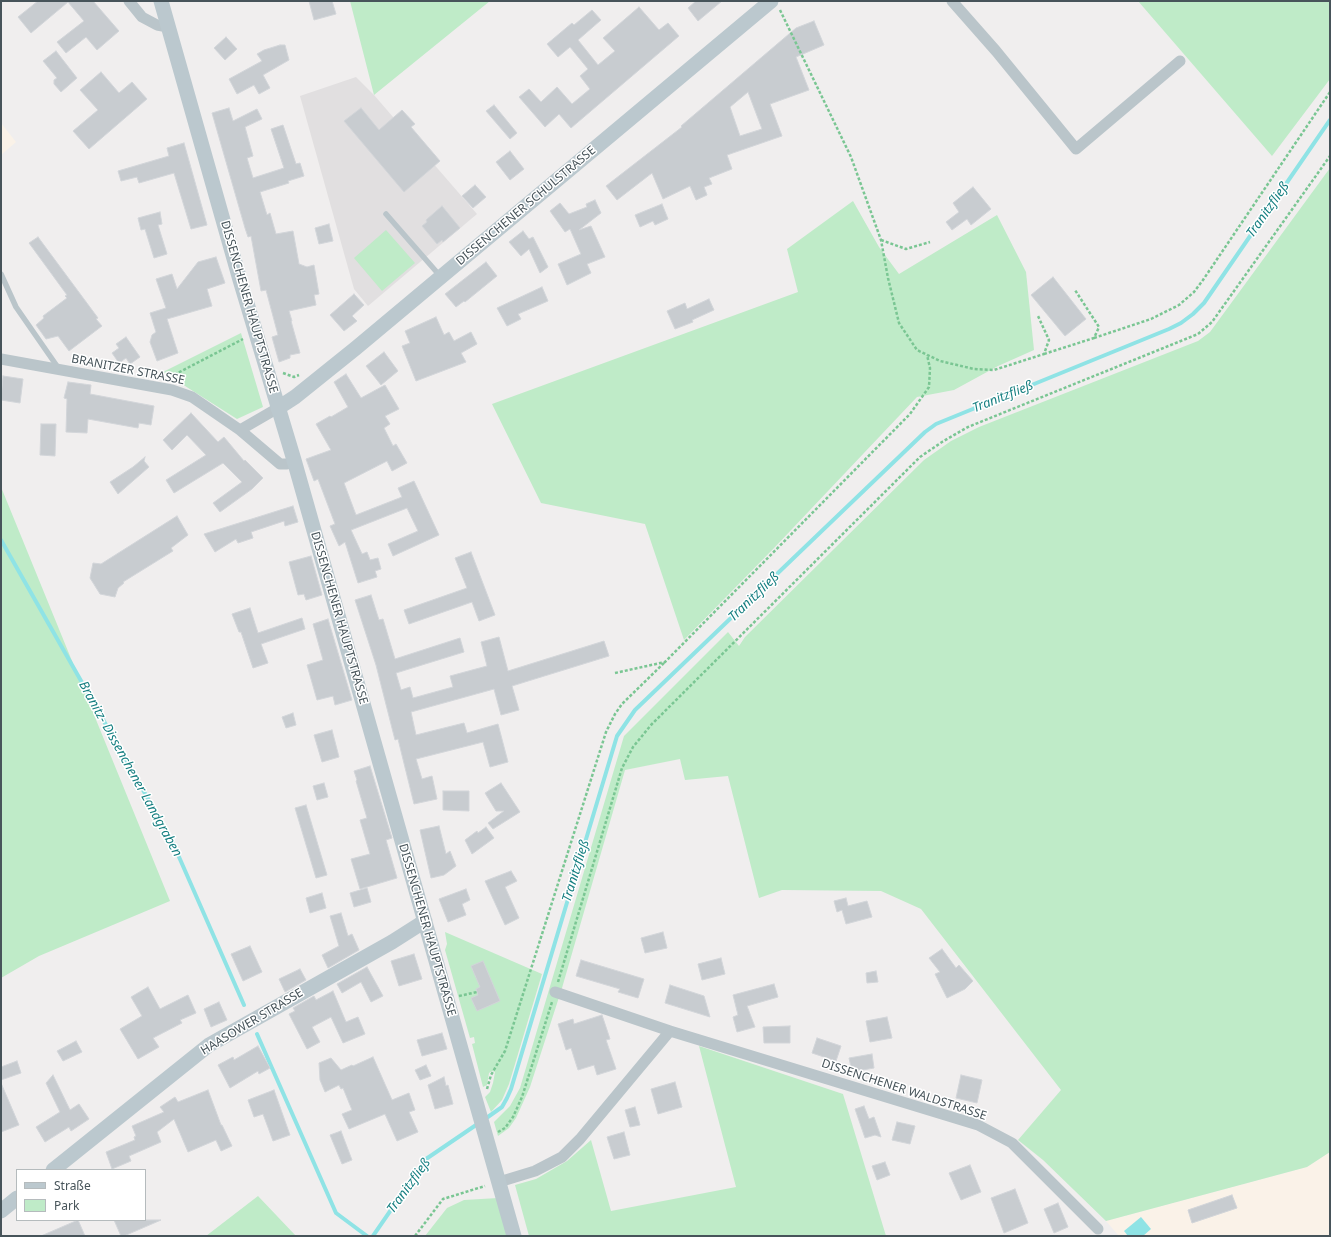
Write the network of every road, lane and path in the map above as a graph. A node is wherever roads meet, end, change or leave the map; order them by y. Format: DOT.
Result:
graph roads {
  1 [pos="129,1"];
  2 [pos="161,1"];
  3 [pos="952,1"];
  4 [pos="775,5"];
  5 [pos="168,27"];
  6 [pos="1180,61"];
  7 [pos="1330,92"];
  8 [pos="1330,156"];
  9 [pos="386,214"];
  10 [pos="882,240"];
  11 [pos="930,242"];
  12 [pos="1,274"];
  13 [pos="441,277"];
  14 [pos="1075,290"];
  15 [pos="1038,316"];
  16 [pos="247,337"];
  17 [pos="1094,338"];
  18 [pos="1044,354"];
  19 [pos="927,355"];
  20 [pos="1,359"];
  21 [pos="60,370"];
  22 [pos="152,387"];
  23 [pos="278,408"];
  24 [pos="240,430"];
  25 [pos="294,460"];
  26 [pos="665,662"];
  27 [pos="615,673"];
  28 [pos="425,921"];
  29 [pos="555,992"];
  30 [pos="670,1031"];
  31 [pos="477,1105"];
  32 [pos="486,1135"];
  33 [pos="54,1169"];
  34 [pos="499,1182"];
  35 [pos="16,1199"];
  36 [pos="1,1211"];
  37 [pos="1098,1229"];
  38 [pos="415,1236"];
  39 [pos="514,1236"];
  1 -- 5 [label="street"];
  2 -- 5 [label="main road, DISSENCHENER HAUPTSTRASSE"];
  3 -- 6 [label="street"];
  4 -- 10 [label="path"];
  4 -- 13 [label="main road, DISSENCHENER SCHULSTRASSE"];
  5 -- 23 [label="main road, DISSENCHENER HAUPTSTRASSE"];
  7 -- 17 [label="path"];
  8 -- 29 [label="path"];
  9 -- 13 [label="lane"];
  10 -- 11 [label="path"];
  10 -- 19 [label="path"];
  12 -- 21 [label="lane"];
  13 -- 23 [label="main road, DISSENCHENER SCHULSTRASSE"];
  14 -- 17 [label="path"];
  15 -- 18 [label="path"];
  16 -- 22 [label="path"];
  17 -- 18 [label="path"];
  18 -- 19 [label="path"];
  19 -- 26 [label="path"];
  20 -- 21 [label="street, BRANITZER STRASSE"];
  21 -- 22 [label="street, BRANITZER STRASSE"];
  22 -- 24 [label="street, BRANITZER STRASSE"];
  23 -- 24 [label="street"];
  23 -- 25 [label="main road, DISSENCHENER HAUPTSTRASSE"];
  24 -- 25 [label="street, BRANITZER STRASSE"];
  25 -- 28 [label="main road, DISSENCHENER HAUPTSTRASSE"];
  26 -- 27 [label="path"];
  26 -- 31 [label="path"];
  28 -- 31 [label="main road, DISSENCHENER HAUPTSTRASSE"];
  28 -- 33 [label="main road, HAASOWER STRASSE"];
  29 -- 30 [label="street, DISSENCHENER WALDSTRASSE"];
  29 -- 32 [label="path"];
  30 -- 34 [label="street"];
  30 -- 37 [label="street, DISSENCHENER WALDSTRASSE"];
  31 -- 32 [label="main road, DISSENCHENER HAUPTSTRASSE"];
  32 -- 34 [label="main road, DISSENCHENER HAUPTSTRASSE"];
  34 -- 38 [label="path"];
  34 -- 39 [label="main road, DISSENCHENER HAUPTSTRASSE"];
  35 -- 36 [label="main road"];
}
